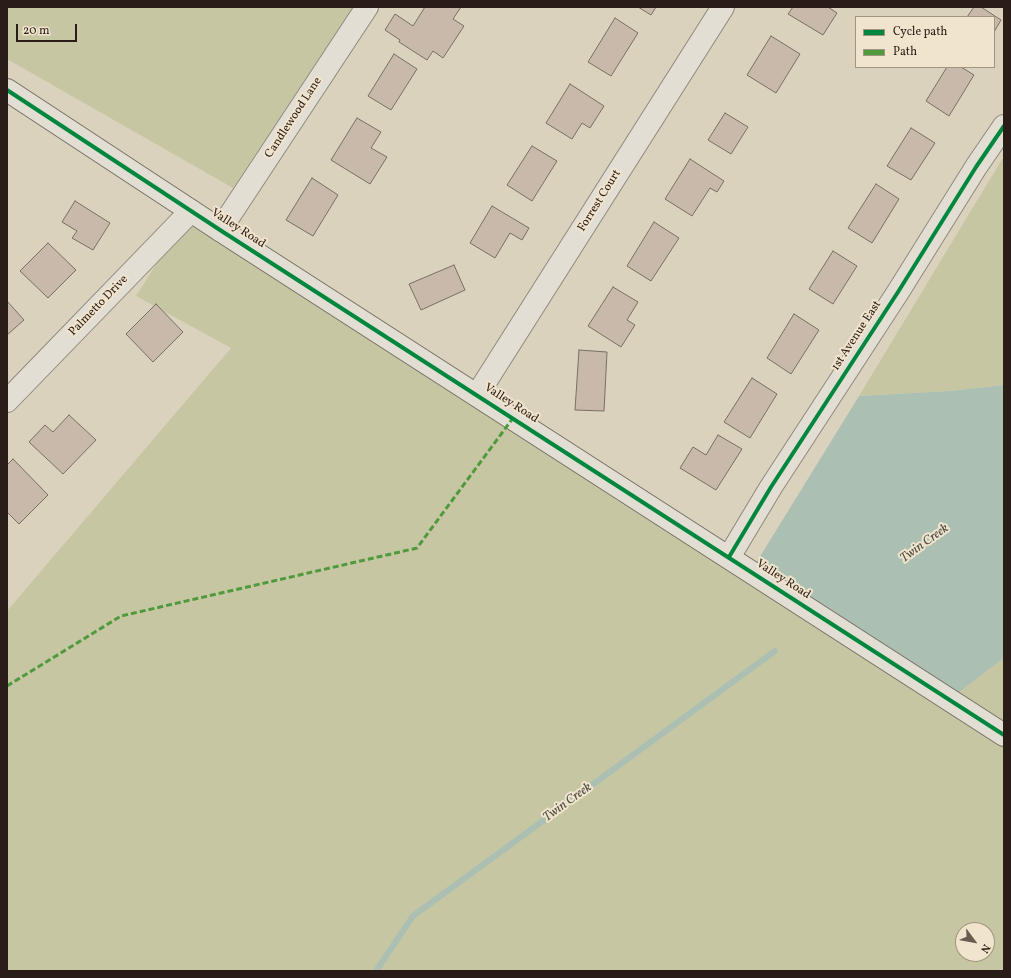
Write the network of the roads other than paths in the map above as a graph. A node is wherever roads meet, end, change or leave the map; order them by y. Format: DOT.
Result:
graph roads {
  1 [pos="367,7"];
  2 [pos="723,7"];
  3 [pos="7,90"];
  4 [pos="1004,126"];
  5 [pos="191,211"];
  6 [pos="220,230"];
  7 [pos="477,395"];
  8 [pos="7,401"];
  9 [pos="729,557"];
  10 [pos="1004,735"];
  1 -- 6 [label="street, Candlewood Lane"];
  2 -- 7 [label="street, Forrest Court"];
  3 -- 5 [label="street, Valley Road"];
  4 -- 9 [label="street, 1st Avenue East"];
  5 -- 6 [label="street, Valley Road"];
  5 -- 8 [label="street, Palmetto Drive"];
  6 -- 7 [label="street, Valley Road"];
  7 -- 9 [label="street, Valley Road"];
  9 -- 10 [label="street, Valley Road"];
}
